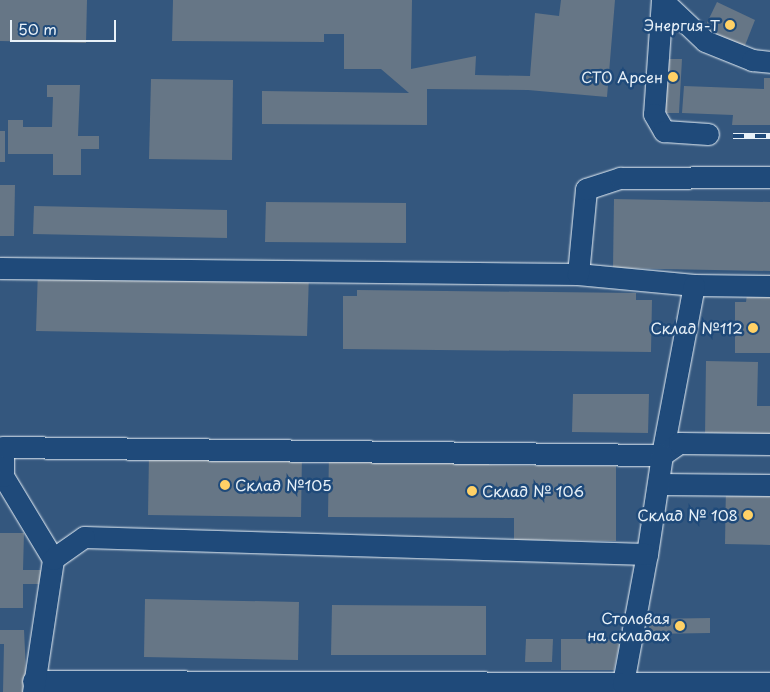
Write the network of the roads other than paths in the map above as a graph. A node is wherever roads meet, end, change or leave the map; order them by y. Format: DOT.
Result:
graph roads {
  1 [pos="662,0"];
  2 [pos="770,62"];
  3 [pos="708,134"];
  4 [pos="770,177"];
  5 [pos="0,268"];
  6 [pos="578,274"];
  7 [pos="694,286"];
  8 [pos="770,286"];
  9 [pos="1,444"];
  10 [pos="770,444"];
  11 [pos="662,455"];
  12 [pos="658,484"];
  13 [pos="770,485"];
  14 [pos="647,554"];
  15 [pos="53,559"];
  16 [pos="623,683"];
  17 [pos="770,683"];
  18 [pos="33,686"];
  1 -- 2 [label="street"];
  1 -- 3 [label="street"];
  4 -- 6 [label="street"];
  5 -- 6 [label="street"];
  6 -- 7 [label="street"];
  7 -- 8 [label="street"];
  7 -- 11 [label="street"];
  9 -- 11 [label="street"];
  9 -- 15 [label="street"];
  10 -- 11 [label="street"];
  11 -- 12 [label="street"];
  12 -- 13 [label="street"];
  12 -- 14 [label="street"];
  14 -- 15 [label="street"];
  14 -- 16 [label="street"];
  15 -- 18 [label="street"];
  16 -- 17 [label="street"];
  16 -- 18 [label="street"];
}
